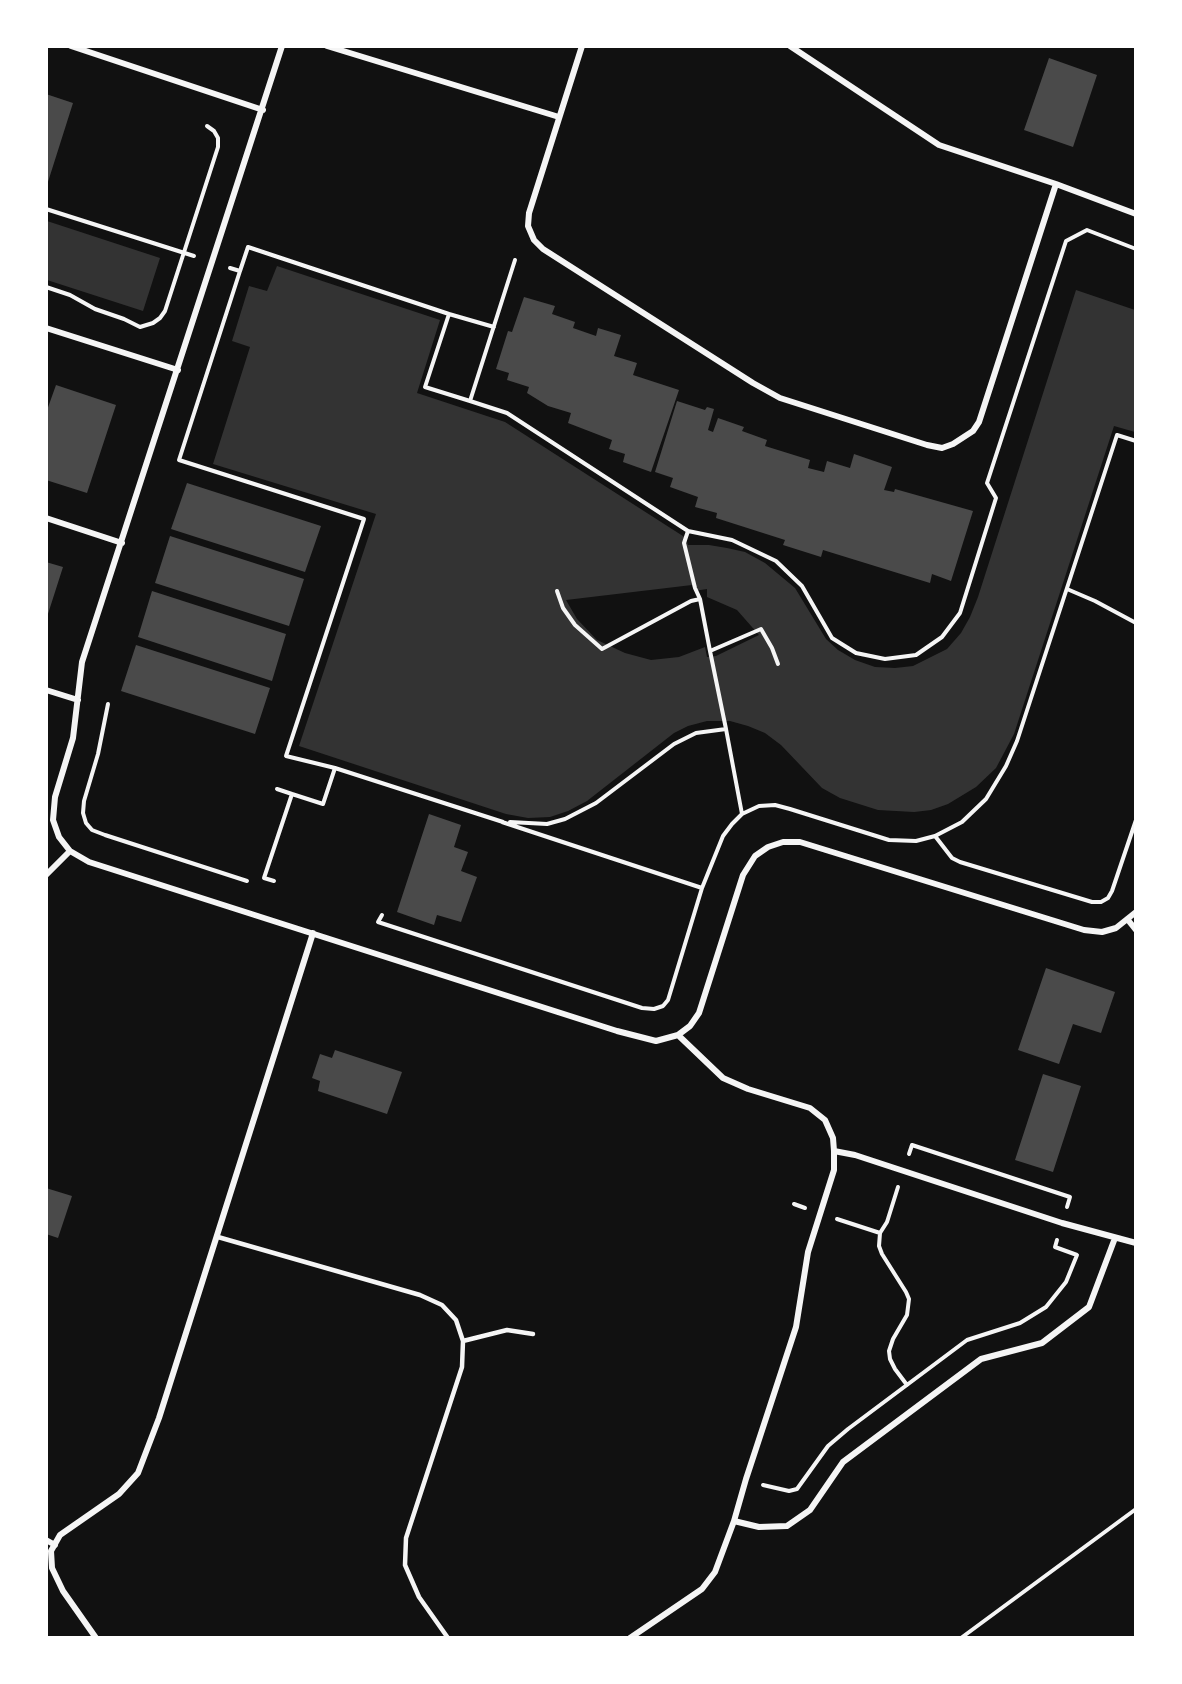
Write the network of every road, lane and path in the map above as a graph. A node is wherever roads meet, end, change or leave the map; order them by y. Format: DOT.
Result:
graph roads {
  1 [pos="71,46"];
  2 [pos="282,46"];
  3 [pos="327,46"];
  4 [pos="582,46"];
  5 [pos="790,46"];
  6 [pos="263,110"];
  7 [pos="559,117"];
  8 [pos="207,126"];
  9 [pos="1056,184"];
  10 [pos="46,209"];
  11 [pos="1136,214"];
  12 [pos="1136,249"];
  13 [pos="183,253"];
  14 [pos="515,260"];
  15 [pos="213,262"];
  16 [pos="240,271"];
  17 [pos="46,287"];
  18 [pos="449,314"];
  19 [pos="494,327"];
  20 [pos="46,328"];
  21 [pos="178,370"];
  22 [pos="470,401"];
  23 [pos="1136,441"];
  24 [pos="46,518"];
  25 [pos="688,531"];
  26 [pos="122,543"];
  27 [pos="1067,589"];
  28 [pos="557,591"];
  29 [pos="700,599"];
  30 [pos="1136,623"];
  31 [pos="710,651"];
  32 [pos="778,664"];
  33 [pos="46,690"];
  34 [pos="78,700"];
  35 [pos="108,704"];
  36 [pos="726,729"];
  37 [pos="335,768"];
  38 [pos="277,789"];
  39 [pos="292,794"];
  40 [pos="742,814"];
  41 [pos="1136,820"];
  42 [pos="502,822"];
  43 [pos="935,836"];
  44 [pos="70,851"];
  45 [pos="46,875"];
  46 [pos="247,881"];
  47 [pos="274,881"];
  48 [pos="702,888"];
  49 [pos="1136,912"];
  50 [pos="382,915"];
  51 [pos="1128,920"];
  52 [pos="1136,930"];
  53 [pos="313,933"];
  54 [pos="678,1035"];
  55 [pos="834,1151"];
  56 [pos="904,1171"];
  57 [pos="794,1204"];
  58 [pos="820,1214"];
  59 [pos="1062,1223"];
  60 [pos="880,1233"];
  61 [pos="218,1237"];
  62 [pos="1115,1238"];
  63 [pos="1136,1243"];
  64 [pos="533,1334"];
  65 [pos="463,1341"];
  66 [pos="908,1384"];
  67 [pos="763,1485"];
  68 [pos="1136,1509"];
  69 [pos="734,1521"];
  70 [pos="46,1540"];
  71 [pos="55,1545"];
  72 [pos="96,1638"];
  73 [pos="448,1638"];
  74 [pos="630,1638"];
  75 [pos="962,1638"];
  1 -- 6 [label="street"];
  2 -- 6 [label="street"];
  3 -- 7 [label="street"];
  4 -- 7 [label="street"];
  5 -- 9 [label="street"];
  6 -- 15 [label="street"];
  7 -- 9 [label="street"];
  8 -- 13 [label="path"];
  9 -- 11 [label="street"];
  10 -- 13 [label="path"];
  12 -- 25 [label="path"];
  13 -- 15 [label="path"];
  13 -- 17 [label="path"];
  14 -- 19 [label="path"];
  15 -- 16 [label="path"];
  15 -- 21 [label="street"];
  16 -- 18 [label="path"];
  16 -- 37 [label="path"];
  18 -- 19 [label="path"];
  18 -- 22 [label="path"];
  19 -- 22 [label="path"];
  20 -- 21 [label="street"];
  21 -- 26 [label="street"];
  22 -- 25 [label="path"];
  23 -- 27 [label="path"];
  24 -- 26 [label="street"];
  25 -- 29 [label="path"];
  26 -- 34 [label="street"];
  27 -- 30 [label="path"];
  27 -- 43 [label="path"];
  28 -- 29 [label="path"];
  29 -- 31 [label="path"];
  31 -- 32 [label="path"];
  31 -- 36 [label="path"];
  33 -- 34 [label="street"];
  34 -- 44 [label="street"];
  35 -- 46 [label="path"];
  36 -- 40 [label="path"];
  36 -- 42 [label="path"];
  37 -- 39 [label="path"];
  37 -- 42 [label="path"];
  38 -- 39 [label="path"];
  39 -- 47 [label="path"];
  40 -- 43 [label="path"];
  40 -- 48 [label="path"];
  41 -- 43 [label="path"];
  42 -- 48 [label="path"];
  44 -- 45 [label="street"];
  44 -- 53 [label="street"];
  48 -- 50 [label="path"];
  49 -- 51 [label="street"];
  51 -- 52 [label="street"];
  51 -- 54 [label="street"];
  53 -- 54 [label="street"];
  53 -- 61 [label="street"];
  54 -- 55 [label="street"];
  55 -- 56 [label="street"];
  55 -- 58 [label="street"];
  56 -- 59 [label="street"];
  56 -- 59 [label="path"];
  56 -- 60 [label="path"];
  57 -- 58 [label="path"];
  58 -- 60 [label="path"];
  58 -- 69 [label="street"];
  59 -- 62 [label="street"];
  59 -- 66 [label="path"];
  60 -- 66 [label="path"];
  61 -- 65 [label="lane"];
  61 -- 71 [label="street"];
  62 -- 63 [label="street"];
  62 -- 69 [label="street"];
  64 -- 65 [label="lane"];
  65 -- 73 [label="lane"];
  66 -- 67 [label="path"];
  68 -- 75 [label="path"];
  69 -- 74 [label="street"];
  70 -- 71 [label="street"];
  71 -- 72 [label="street"];
}
